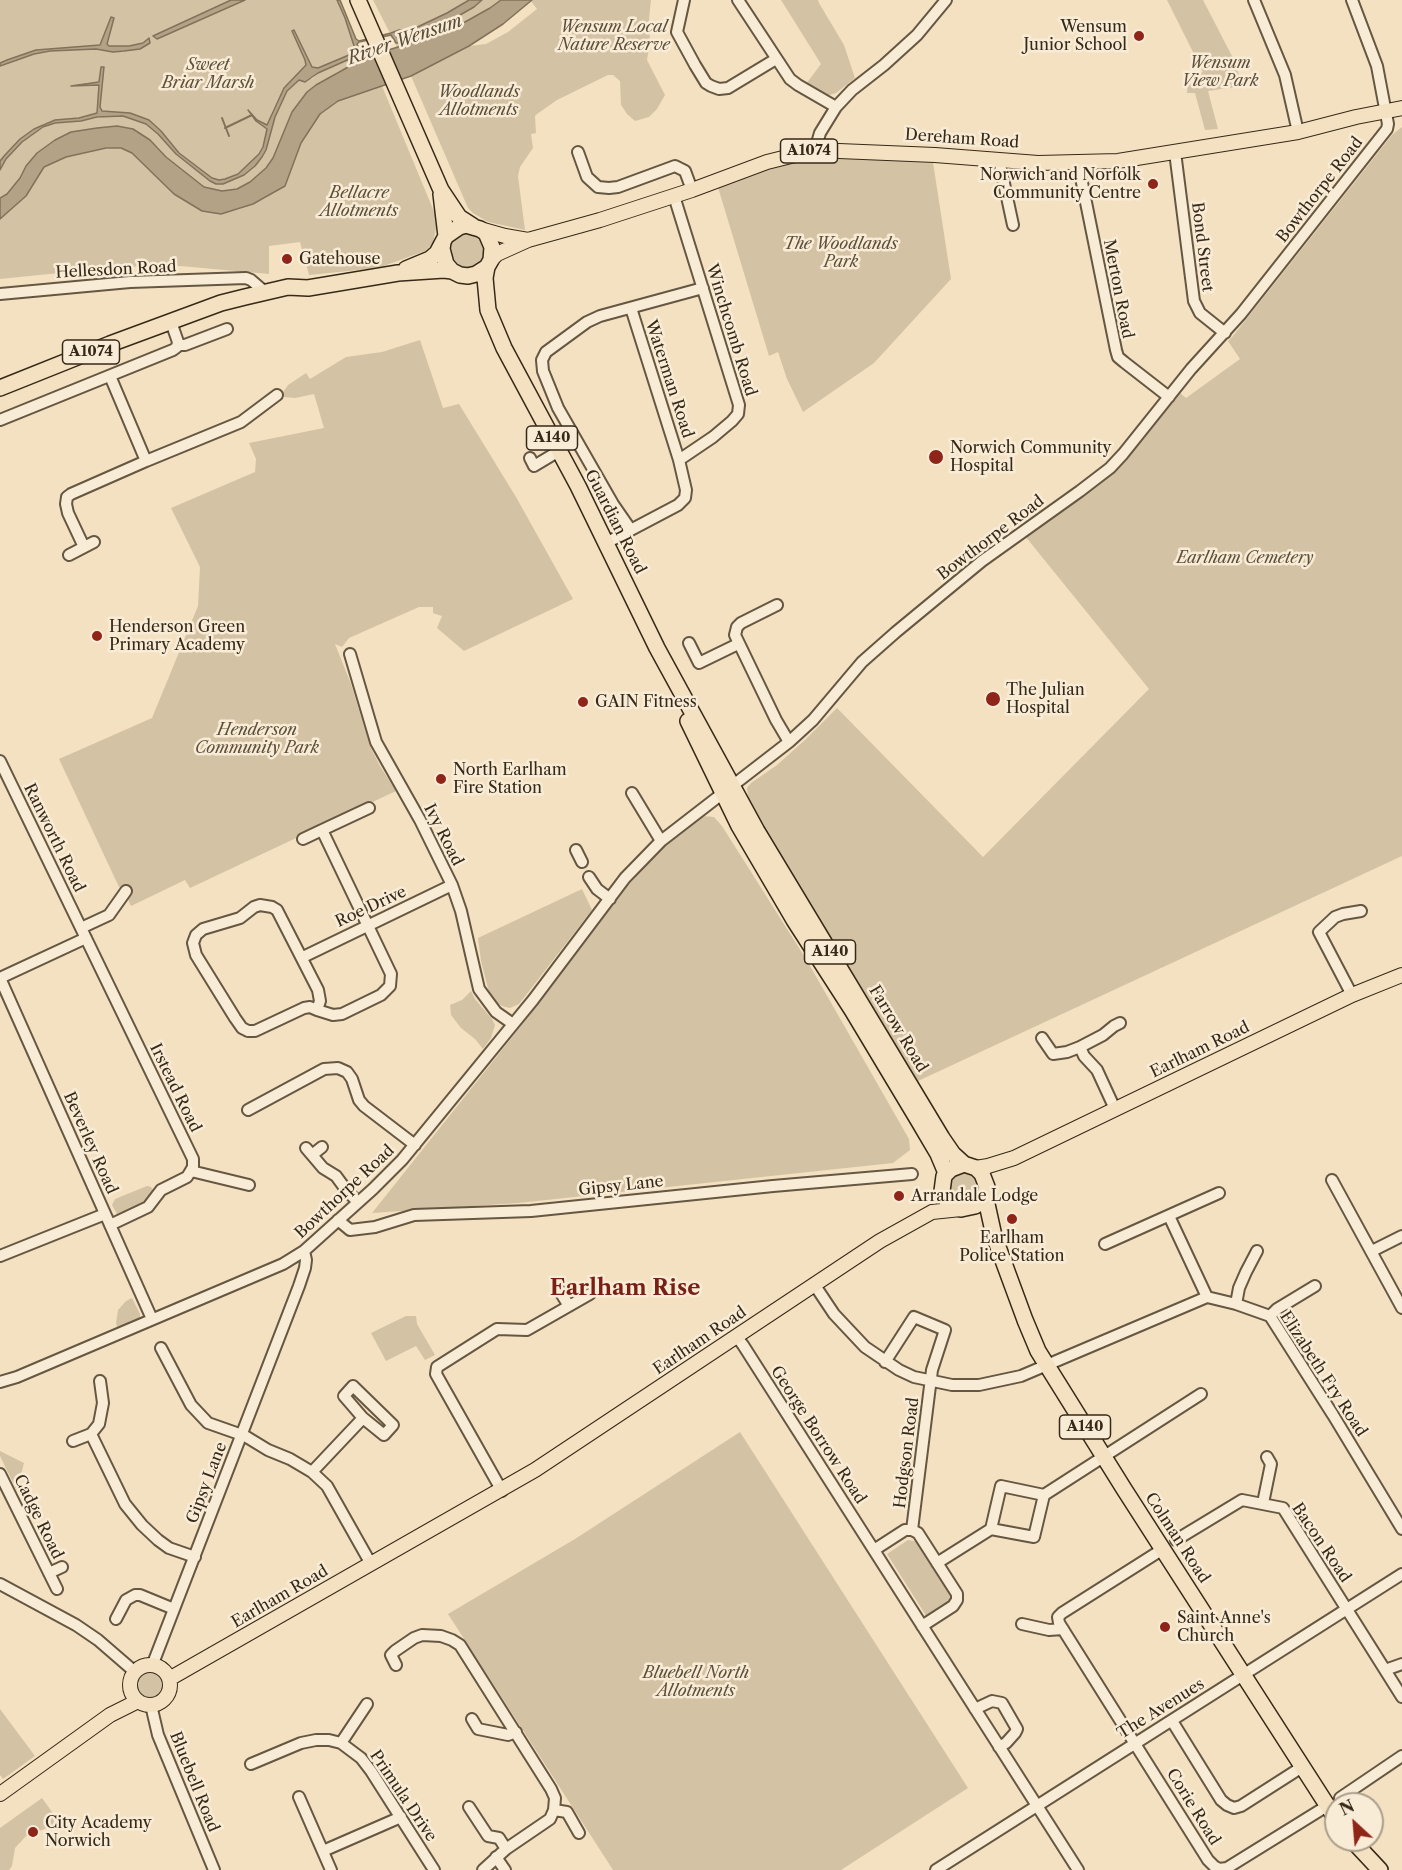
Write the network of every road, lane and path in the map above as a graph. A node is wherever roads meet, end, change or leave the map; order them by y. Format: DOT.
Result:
graph roads {
  1 [pos="358,0"];
  2 [pos="684,0"];
  3 [pos="738,0"];
  4 [pos="946,0"];
  5 [pos="1254,0"];
  6 [pos="1352,0"];
  7 [pos="776,59"];
  8 [pos="836,107"];
  9 [pos="1402,108"];
  10 [pos="1385,111"];
  11 [pos="1298,132"];
  12 [pos="815,150"];
  13 [pos="578,152"];
  14 [pos="1175,152"];
  15 [pos="999,160"];
  16 [pos="1078,163"];
  17 [pos="441,190"];
  18 [pos="692,190"];
  19 [pos="674,196"];
  20 [pos="1013,225"];
  21 [pos="476,227"];
  22 [pos="445,239"];
  23 [pos="528,240"];
  24 [pos="489,264"];
  25 [pos="398,273"];
  26 [pos="456,273"];
  27 [pos="233,280"];
  28 [pos="308,288"];
  29 [pos="703,288"];
  30 [pos="265,292"];
  31 [pos="0,294"];
  32 [pos="245,297"];
  33 [pos="631,308"];
  34 [pos="488,310"];
  35 [pos="177,320"];
  36 [pos="227,329"];
  37 [pos="1225,333"];
  38 [pos="178,345"];
  39 [pos="110,376"];
  40 [pos="0,388"];
  41 [pos="278,395"];
  42 [pos="1169,397"];
  43 [pos="0,420"];
  44 [pos="559,451"];
  45 [pos="679,460"];
  46 [pos="146,461"];
  47 [pos="534,466"];
  48 [pos="631,530"];
  49 [pos="606,543"];
  50 [pos="69,555"];
  51 [pos="777,605"];
  52 [pos="689,643"];
  53 [pos="738,644"];
  54 [pos="350,654"];
  55 [pos="789,742"];
  56 [pos="0,761"];
  57 [pos="728,790"];
  58 [pos="632,793"];
  59 [pos="369,808"];
  60 [pos="322,830"];
  61 [pos="303,839"];
  62 [pos="661,841"];
  63 [pos="576,850"];
  64 [pos="582,862"];
  65 [pos="589,877"];
  66 [pos="452,885"];
  67 [pos="126,891"];
  68 [pos="610,899"];
  69 [pos="1361,911"];
  70 [pos="368,925"];
  71 [pos="83,933"];
  72 [pos="303,957"];
  73 [pos="1402,975"];
  74 [pos="0,978"];
  75 [pos="1352,995"];
  76 [pos="317,1010"];
  77 [pos="1120,1023"];
  78 [pos="513,1024"];
  79 [pos="1042,1038"];
  80 [pos="1080,1047"];
  81 [pos="1115,1109"];
  82 [pos="248,1110"];
  83 [pos="415,1145"];
  84 [pos="322,1147"];
  85 [pos="1014,1158"];
  86 [pos="970,1166"];
  87 [pos="191,1171"];
  88 [pos="946,1173"];
  89 [pos="912,1174"];
  90 [pos="1332,1180"];
  91 [pos="249,1185"];
  92 [pos="942,1191"];
  93 [pos="986,1191"];
  94 [pos="1219,1193"];
  95 [pos="358,1202"];
  96 [pos="964,1209"];
  97 [pos="105,1214"];
  98 [pos="1169,1216"];
  99 [pos="917,1219"];
  100 [pos="338,1220"];
  101 [pos="110,1225"];
  102 [pos="1402,1236"];
  103 [pos="1105,1244"];
  104 [pos="304,1251"];
  105 [pos="1257,1251"];
  106 [pos="1372,1251"];
  107 [pos="0,1256"];
  108 [pos="291,1260"];
  109 [pos="1005,1267"];
  110 [pos="301,1276"];
  111 [pos="814,1284"];
  112 [pos="1315,1286"];
  113 [pos="560,1290"];
  114 [pos="590,1294"];
  115 [pos="1207,1297"];
  116 [pos="1236,1304"];
  117 [pos="569,1306"];
  118 [pos="1402,1308"];
  119 [pos="1270,1316"];
  120 [pos="152,1319"];
  121 [pos="736,1336"];
  122 [pos="161,1348"];
  123 [pos="885,1362"];
  124 [pos="1046,1366"];
  125 [pos="100,1381"];
  126 [pos="931,1381"];
  127 [pos="0,1382"];
  128 [pos="1201,1394"];
  129 [pos="363,1418"];
  130 [pos="91,1434"];
  131 [pos="241,1435"];
  132 [pos="73,1442"];
  133 [pos="1104,1456"];
  134 [pos="1273,1460"];
  135 [pos="312,1472"];
  136 [pos="0,1474"];
  137 [pos="502,1491"];
  138 [pos="1044,1495"];
  139 [pos="1263,1503"];
  140 [pos="992,1529"];
  141 [pos="1402,1529"];
  142 [pos="912,1530"];
  143 [pos="1170,1545"];
  144 [pos="874,1550"];
  145 [pos="195,1557"];
  146 [pos="937,1563"];
  147 [pos="371,1564"];
  148 [pos="62,1567"];
  149 [pos="49,1573"];
  150 [pos="1402,1574"];
  151 [pos="0,1584"];
  152 [pos="57,1589"];
  153 [pos="174,1609"];
  154 [pos="1347,1609"];
  155 [pos="117,1619"];
  156 [pos="1022,1624"];
  157 [pos="922,1626"];
  158 [pos="1063,1629"];
  159 [pos="1402,1664"];
  160 [pos="396,1665"];
  161 [pos="152,1666"];
  162 [pos="1385,1670"];
  163 [pos="135,1672"];
  164 [pos="1244,1675"];
  165 [pos="169,1679"];
  166 [pos="131,1687"];
  167 [pos="1402,1697"];
  168 [pos="144,1703"];
  169 [pos="367,1704"];
  170 [pos="975,1709"];
  171 [pos="110,1715"];
  172 [pos="1172,1721"];
  173 [pos="472,1726"];
  174 [pos="516,1732"];
  175 [pos="341,1743"];
  176 [pos="1135,1743"];
  177 [pos="999,1747"];
  178 [pos="1398,1758"];
  179 [pos="251,1764"];
  180 [pos="1302,1767"];
  181 [pos="1402,1771"];
  182 [pos="1324,1792"];
  183 [pos="1348,1792"];
  184 [pos="0,1794"];
  185 [pos="299,1797"];
  186 [pos="1036,1806"];
  187 [pos="469,1807"];
  188 [pos="1324,1808"];
  189 [pos="554,1810"];
  190 [pos="401,1817"];
  191 [pos="579,1833"];
  192 [pos="506,1849"];
  193 [pos="323,1851"];
  194 [pos="1363,1852"];
  195 [pos="496,1857"];
  196 [pos="1219,1869"];
  197 [pos="214,1870"];
  198 [pos="331,1870"];
  199 [pos="434,1870"];
  200 [pos="483,1870"];
  201 [pos="505,1870"];
  202 [pos="936,1870"];
  203 [pos="1078,1870"];
  204 [pos="1380,1870"];
  1 -- 17 [label="highway, A140"];
  2 -- 7 [label="street"];
  3 -- 7 [label="street"];
  4 -- 8 [label="street"];
  5 -- 11 [label="street"];
  6 -- 10 [label="street"];
  7 -- 8 [label="street"];
  8 -- 12 [label="street"];
  9 -- 10 [label="main road, Dereham Road / A1074"];
  10 -- 11 [label="main road, Dereham Road / A1074"];
  10 -- 37 [label="street, Bowthorpe Road"];
  11 -- 14 [label="main road, Dereham Road / A1074"];
  12 -- 15 [label="main road, Dereham Road / A1074"];
  12 -- 18 [label="main road, Dereham Road / A1074"];
  13 -- 18 [label="street"];
  14 -- 16 [label="main road, Dereham Road / A1074"];
  14 -- 37 [label="street, Bond Street"];
  15 -- 16 [label="main road, Dereham Road / A1074"];
  15 -- 20 [label="street"];
  16 -- 42 [label="street, Merton Road"];
  17 -- 21 [label="highway, A140"];
  17 -- 22 [label="highway, A140"];
  18 -- 19 [label="main road, Dereham Road / A1074"];
  19 -- 23 [label="main road, Dereham Road / A1074"];
  19 -- 29 [label="street, Winchcomb Road"];
  21 -- 22 [label="highway, Dereham Road / A1074"];
  21 -- 23 [label="main road, Dereham Road / A1074"];
  21 -- 24 [label="highway, A140"];
  22 -- 25 [label="highway, Dereham Road / A1074"];
  22 -- 26 [label="highway, A140"];
  23 -- 24 [label="main road, Dereham Road / A1074"];
  24 -- 26 [label="highway, Dereham Road / A1074"];
  24 -- 34 [label="highway, Guardian Road / A140"];
  25 -- 26 [label="highway, Dereham Road / A1074"];
  25 -- 28 [label="highway, Dereham Road / A1074"];
  26 -- 34 [label="highway, Guardian Road / A140"];
  27 -- 30 [label="street, Hellesdon Road"];
  27 -- 31 [label="street, Hellesdon Road"];
  27 -- 32 [label="street"];
  28 -- 30 [label="highway, Dereham Road / A1074"];
  28 -- 35 [label="highway, Dereham Road / A1074"];
  29 -- 33 [label="street"];
  29 -- 45 [label="street, Winchcomb Road"];
  30 -- 32 [label="highway, Dereham Road / A1074"];
  32 -- 35 [label="highway, Dereham Road / A1074"];
  33 -- 45 [label="street, Waterman Road"];
  33 -- 48 [label="street, Guardian Road"];
  34 -- 44 [label="highway, Guardian Road / A140"];
  35 -- 38 [label="street"];
  35 -- 40 [label="highway, Dereham Road / A1074"];
  36 -- 38 [label="street"];
  37 -- 42 [label="street, Bowthorpe Road"];
  38 -- 39 [label="street"];
  39 -- 43 [label="street"];
  39 -- 46 [label="street"];
  41 -- 46 [label="street"];
  42 -- 55 [label="street, Bowthorpe Road"];
  44 -- 47 [label="street"];
  44 -- 49 [label="highway, Guardian Road / A140"];
  45 -- 48 [label="street"];
  46 -- 50 [label="street"];
  48 -- 49 [label="street"];
  49 -- 57 [label="highway, Guardian Road / A140"];
  51 -- 53 [label="street"];
  52 -- 53 [label="street"];
  53 -- 55 [label="street"];
  54 -- 66 [label="street, Ivy Road"];
  55 -- 57 [label="street, Bowthorpe Road"];
  56 -- 71 [label="street, Ranworth Road"];
  57 -- 62 [label="street, Bowthorpe Road"];
  57 -- 86 [label="highway, Farrow Road / A140"];
  57 -- 88 [label="highway, Farrow Road / A140"];
  58 -- 62 [label="street"];
  59 -- 60 [label="street"];
  60 -- 61 [label="street"];
  60 -- 70 [label="street"];
  62 -- 68 [label="street, Bowthorpe Road"];
  63 -- 64 [label="street"];
  65 -- 68 [label="street"];
  66 -- 70 [label="street, Roe Drive"];
  66 -- 78 [label="street, Ivy Road"];
  67 -- 71 [label="street"];
  68 -- 78 [label="street, Bowthorpe Road"];
  69 -- 75 [label="street"];
  70 -- 72 [label="street, Roe Drive"];
  70 -- 76 [label="street"];
  71 -- 74 [label="street"];
  71 -- 87 [label="street, Irstead Road"];
  72 -- 76 [label="street"];
  72 -- 76 [label="street"];
  73 -- 75 [label="main road, Earlham Road"];
  74 -- 97 [label="street, Beverley Road"];
  75 -- 81 [label="main road, Earlham Road"];
  77 -- 80 [label="street"];
  78 -- 83 [label="street, Bowthorpe Road"];
  79 -- 80 [label="street"];
  80 -- 81 [label="street"];
  81 -- 85 [label="main road, Earlham Road"];
  82 -- 83 [label="street"];
  83 -- 95 [label="street, Bowthorpe Road"];
  84 -- 95 [label="street"];
  85 -- 86 [label="main road, Earlham Road"];
  85 -- 93 [label="main road, Earlham Road"];
  86 -- 88 [label="highway"];
  86 -- 93 [label="highway, Colman Road / A140"];
  87 -- 91 [label="street"];
  87 -- 101 [label="street"];
  88 -- 92 [label="highway"];
  89 -- 100 [label="street, Gipsy Lane"];
  90 -- 106 [label="street"];
  92 -- 96 [label="highway, Colman Road / A140"];
  92 -- 99 [label="main road, Earlham Road"];
  93 -- 96 [label="highway"];
  93 -- 109 [label="highway, Colman Road / A140"];
  94 -- 98 [label="street"];
  95 -- 100 [label="street, Bowthorpe Road"];
  96 -- 99 [label="main road, Earlham Road"];
  96 -- 109 [label="highway, Colman Road / A140"];
  97 -- 101 [label="street, Beverley Road"];
  97 -- 107 [label="street"];
  98 -- 103 [label="street"];
  98 -- 115 [label="street"];
  99 -- 111 [label="main road, Earlham Road"];
  100 -- 104 [label="street, Bowthorpe Road"];
  101 -- 120 [label="street, Beverley Road"];
  102 -- 106 [label="street"];
  104 -- 108 [label="street, Bowthorpe Road"];
  104 -- 110 [label="street, Gipsy Lane"];
  105 -- 116 [label="street"];
  106 -- 118 [label="street"];
  108 -- 110 [label="street"];
  108 -- 120 [label="street, Bowthorpe Road"];
  109 -- 124 [label="highway, Colman Road / A140"];
  110 -- 131 [label="street, Gipsy Lane"];
  111 -- 121 [label="main road, Earlham Road"];
  111 -- 123 [label="street"];
  112 -- 119 [label="street"];
  113 -- 117 [label="street"];
  114 -- 117 [label="street"];
  115 -- 116 [label="street, Elizabeth Fry Road"];
  115 -- 124 [label="street"];
  116 -- 119 [label="street, Elizabeth Fry Road"];
  117 -- 137 [label="street"];
  119 -- 141 [label="street, Elizabeth Fry Road"];
  120 -- 127 [label="street, Bowthorpe Road"];
  121 -- 137 [label="main road, Earlham Road"];
  121 -- 144 [label="street, George Borrow Road"];
  122 -- 131 [label="street"];
  123 -- 126 [label="street"];
  123 -- 126 [label="street, Hodgson Road"];
  124 -- 126 [label="street"];
  124 -- 133 [label="highway, Colman Road / A140"];
  125 -- 130 [label="street"];
  126 -- 142 [label="street, Hodgson Road"];
  128 -- 133 [label="street"];
  129 -- 129 [label="street"];
  129 -- 135 [label="street"];
  130 -- 132 [label="street"];
  130 -- 145 [label="street"];
  131 -- 135 [label="street"];
  131 -- 145 [label="street, Gipsy Lane"];
  133 -- 138 [label="street"];
  133 -- 143 [label="highway, Colman Road / A140"];
  134 -- 139 [label="street"];
  135 -- 147 [label="street"];
  136 -- 149 [label="street, Cadge Road"];
  137 -- 147 [label="main road, Earlham Road"];
  138 -- 140 [label="street"];
  138 -- 140 [label="street"];
  139 -- 143 [label="street"];
  139 -- 154 [label="street, Bacon Road"];
  140 -- 146 [label="street"];
  142 -- 144 [label="street"];
  142 -- 146 [label="street"];
  143 -- 158 [label="street"];
  143 -- 164 [label="highway, Colman Road / A140"];
  144 -- 157 [label="street, George Borrow Road"];
  145 -- 153 [label="street, Gipsy Lane"];
  146 -- 157 [label="street"];
  147 -- 165 [label="main road, Earlham Road"];
  148 -- 149 [label="street, Cadge Road"];
  149 -- 152 [label="street, Cadge Road"];
  150 -- 154 [label="street, The Avenues"];
  151 -- 163 [label="street"];
  153 -- 155 [label="street"];
  153 -- 161 [label="street, Gipsy Lane"];
  154 -- 162 [label="street, Bacon Road"];
  154 -- 164 [label="street, The Avenues"];
  156 -- 158 [label="street"];
  157 -- 170 [label="street, George Borrow Road"];
  158 -- 176 [label="street, Corie Road"];
  159 -- 162 [label="street"];
  160 -- 174 [label="street"];
  161 -- 163 [label="main road"];
  161 -- 165 [label="main road"];
  162 -- 167 [label="street, Bacon Road"];
  163 -- 166 [label="main road"];
  164 -- 172 [label="street, The Avenues"];
  164 -- 180 [label="highway, Colman Road / A140"];
  165 -- 168 [label="main road"];
  166 -- 168 [label="main road"];
  166 -- 171 [label="main road"];
  168 -- 171 [label="main road"];
  168 -- 197 [label="street, Bluebell Road"];
  169 -- 175 [label="street"];
  170 -- 177 [label="street, George Borrow Road"];
  170 -- 177 [label="street"];
  171 -- 184 [label="main road"];
  172 -- 176 [label="street, The Avenues"];
  172 -- 180 [label="street"];
  173 -- 174 [label="street"];
  174 -- 189 [label="street"];
  175 -- 179 [label="street"];
  175 -- 190 [label="street, Primula Drive"];
  176 -- 186 [label="street, The Avenues"];
  176 -- 196 [label="street, Corie Road"];
  177 -- 186 [label="street, George Borrow Road"];
  178 -- 181 [label="street"];
  178 -- 183 [label="street, Corie Road"];
  180 -- 182 [label="highway, Colman Road / A140"];
  185 -- 193 [label="street"];
  186 -- 202 [label="street, The Avenues"];
  186 -- 203 [label="street, George Borrow Road"];
  187 -- 192 [label="street"];
  188 -- 196 [label="street, Corie Road"];
  189 -- 191 [label="street"];
  189 -- 192 [label="street"];
  190 -- 193 [label="street"];
  190 -- 199 [label="street, Primula Drive"];
  192 -- 195 [label="street"];
  193 -- 198 [label="street"];
  194 -- 204 [label="highway"];
  195 -- 200 [label="street"];
  195 -- 201 [label="street"];
}
